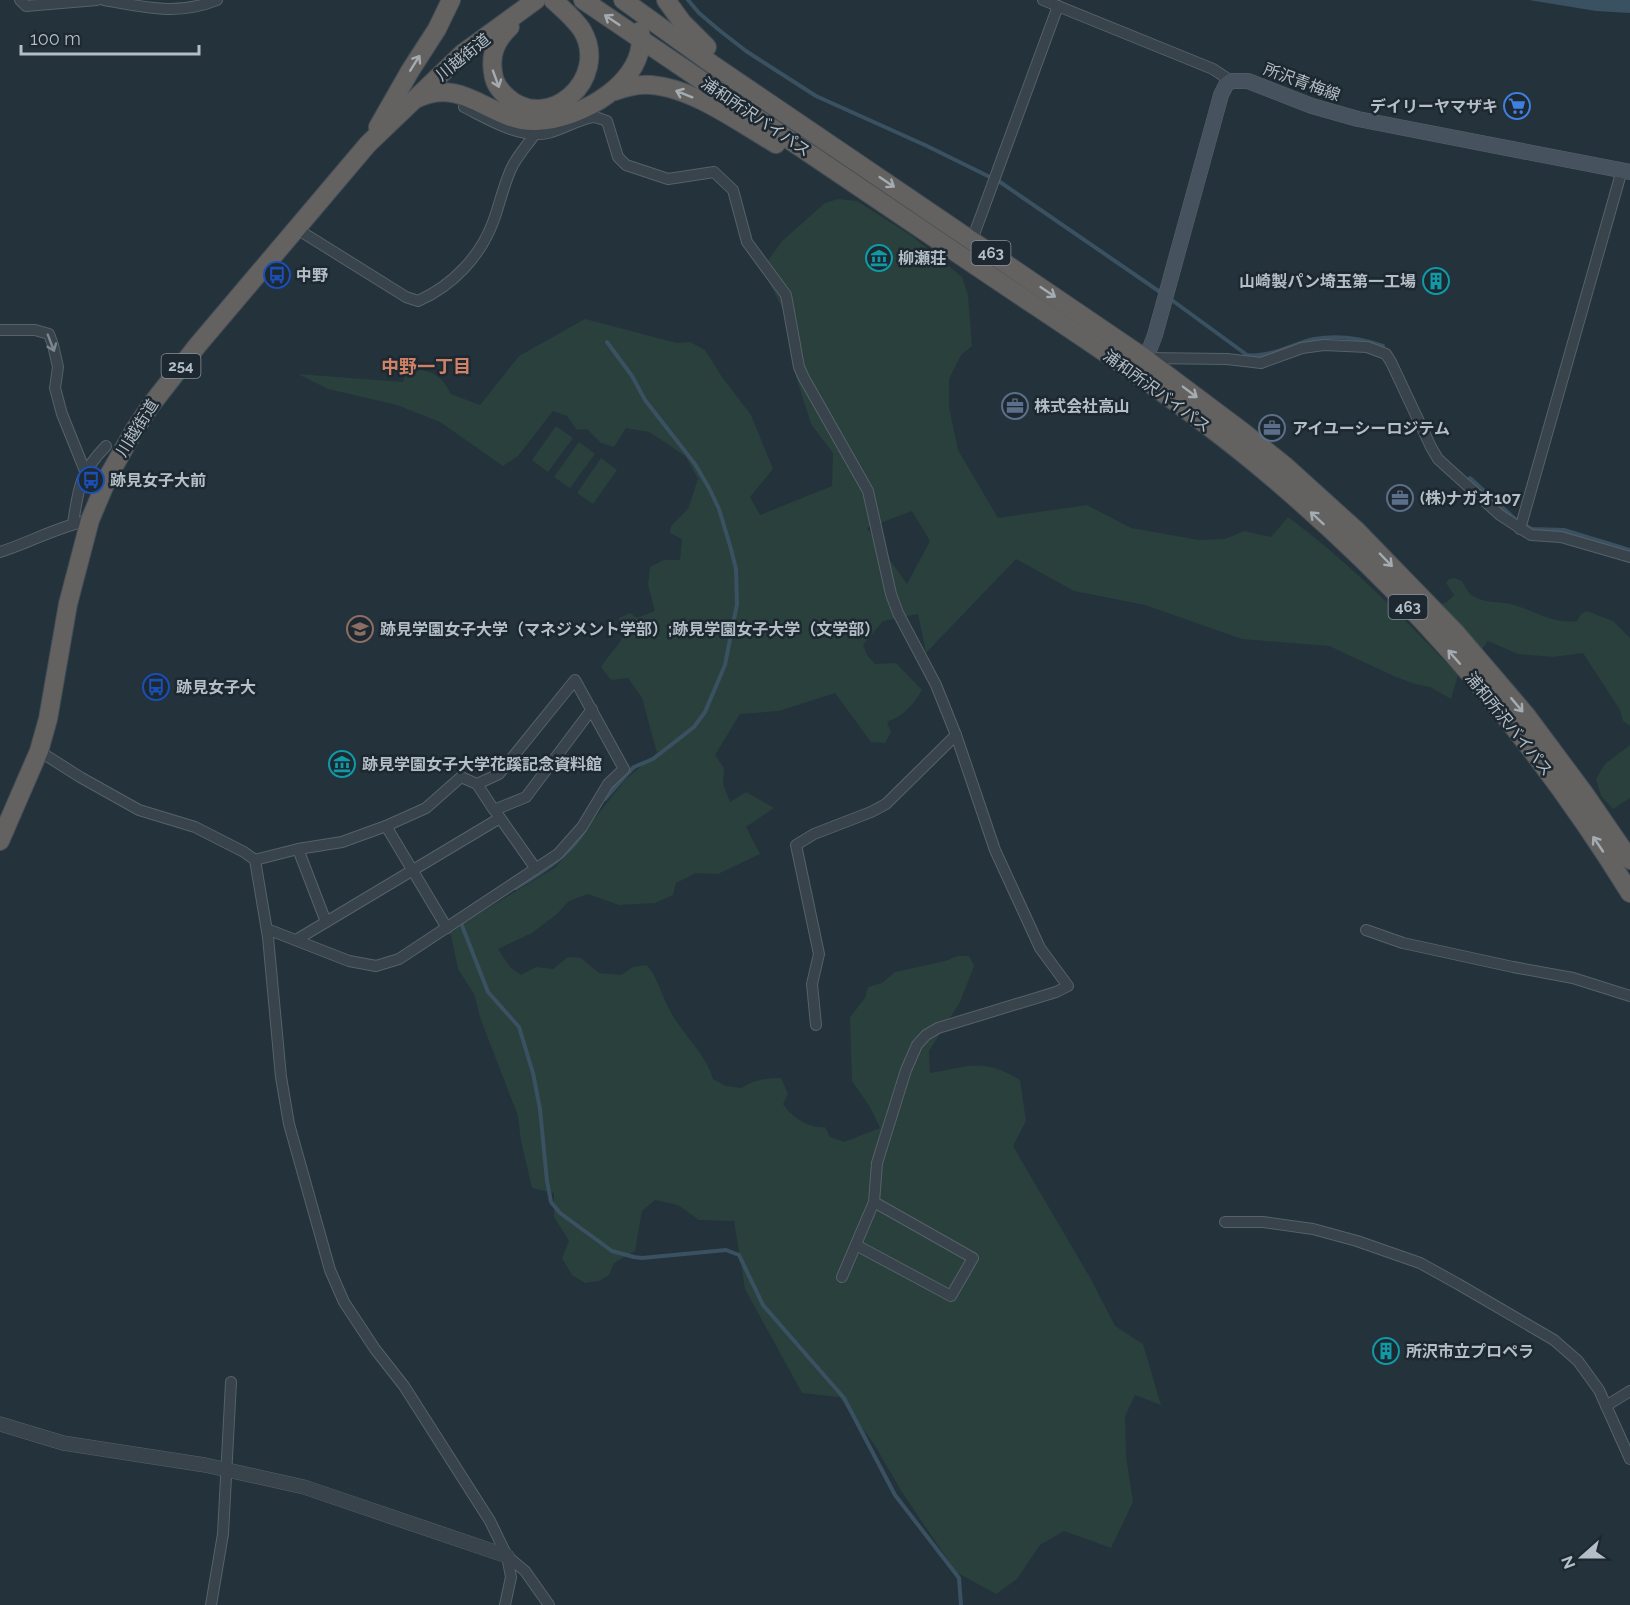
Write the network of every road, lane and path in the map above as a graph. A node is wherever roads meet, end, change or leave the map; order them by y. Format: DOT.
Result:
graph roads {
  1 [pos="20,0"];
  2 [pos="97,0"];
  3 [pos="104,0"];
  4 [pos="217,0"];
  5 [pos="451,0"];
  6 [pos="546,0"];
  7 [pos="553,0"];
  8 [pos="583,0"];
  9 [pos="614,0"];
  10 [pos="623,0"];
  11 [pos="641,0"];
  12 [pos="666,0"];
  13 [pos="1043,0"];
  14 [pos="56,2"];
  15 [pos="526,6"];
  16 [pos="1059,6"];
  17 [pos="641,39"];
  18 [pos="707,47"];
  19 [pos="1231,81"];
  20 [pos="609,93"];
  21 [pos="412,101"];
  22 [pos="464,107"];
  23 [pos="535,134"];
  24 [pos="372,138"];
  25 [pos="839,149"];
  26 [pos="1626,171"];
  27 [pos="900,214"];
  28 [pos="297,229"];
  29 [pos="972,240"];
  30 [pos="0,330"];
  31 [pos="1143,357"];
  32 [pos="1132,372"];
  33 [pos="106,446"];
  34 [pos="86,469"];
  35 [pos="109,475"];
  36 [pos="81,522"];
  37 [pos="1520,529"];
  38 [pos="0,552"];
  39 [pos="1630,557"];
  40 [pos="592,709"];
  41 [pos="956,735"];
  42 [pos="39,751"];
  43 [pos="477,784"];
  44 [pos="497,814"];
  45 [pos="386,826"];
  46 [pos="0,841"];
  47 [pos="298,849"];
  48 [pos="255,860"];
  49 [pos="1630,860"];
  50 [pos="536,869"];
  51 [pos="413,872"];
  52 [pos="1630,893"];
  53 [pos="326,922"];
  54 [pos="447,928"];
  55 [pos="267,929"];
  56 [pos="1366,930"];
  57 [pos="296,940"];
  58 [pos="1630,996"];
  59 [pos="816,1025"];
  60 [pos="874,1202"];
  61 [pos="1225,1222"];
  62 [pos="856,1245"];
  63 [pos="842,1278"];
  64 [pos="231,1382"];
  65 [pos="1630,1391"];
  66 [pos="1606,1406"];
  67 [pos="0,1424"];
  68 [pos="1630,1459"];
  69 [pos="226,1470"];
  70 [pos="507,1556"];
  71 [pos="211,1605"];
  72 [pos="505,1605"];
  73 [pos="549,1605"];
  1 -- 14 [label="street"];
  2 -- 14 [label="street"];
  3 -- 4 [label="street"];
  24 -- 5 [label="highway, one-way"];
  6 -- 15 [label="highway"];
  15 -- 7 [label="highway, one-way"];
  17 -- 8 [label="highway, 浦和所沢バイパス / 463, one-way"];
  9 -- 17 [label="highway"];
  10 -- 25 [label="highway, 浦和所沢バイパス / 463"];
  11 -- 18 [label="highway"];
  12 -- 18 [label="highway"];
  13 -- 16 [label="street"];
  15 -- 21 [label="highway, 川越街道 / 254"];
  15 -- 24 [label="highway, 川越街道 / 254"];
  16 -- 19 [label="street"];
  16 -- 29 [label="street"];
  17 -- 20 [label="highway"];
  17 -- 27 [label="highway, 浦和所沢バイパス / 463"];
  18 -- 25 [label="highway"];
  19 -- 26 [label="main road, 所沢青梅線"];
  19 -- 31 [label="main road"];
  20 -- 21 [label="highway"];
  27 -- 20 [label="highway, one-way"];
  21 -- 24 [label="highway, 川越街道 / 254"];
  22 -- 23 [label="street"];
  23 -- 28 [label="street"];
  23 -- 41 [label="street"];
  24 -- 28 [label="highway, 川越街道 / 254"];
  25 -- 29 [label="highway, 浦和所沢バイパス / 463, one-way"];
  26 -- 37 [label="street"];
  27 -- 32 [label="highway, 浦和所沢バイパス / 463"];
  28 -- 35 [label="highway, 川越街道 / 254"];
  29 -- 31 [label="highway, 浦和所沢バイパス / 463, one-way"];
  30 -- 34 [label="street, one-way"];
  31 -- 32 [label="main road"];
  31 -- 37 [label="street"];
  31 -- 49 [label="highway, 浦和所沢バイパス / 463, one-way"];
  52 -- 32 [label="highway, 浦和所沢バイパス / 463, one-way"];
  33 -- 34 [label="street"];
  34 -- 35 [label="street"];
  34 -- 36 [label="street"];
  35 -- 36 [label="highway, 川越街道 / 254"];
  36 -- 38 [label="street"];
  36 -- 42 [label="highway, 川越街道 / 254"];
  37 -- 39 [label="street"];
  40 -- 43 [label="street"];
  40 -- 44 [label="street"];
  40 -- 50 [label="street"];
  41 -- 59 [label="street"];
  41 -- 60 [label="street"];
  42 -- 46 [label="highway, 川越街道 / 254"];
  42 -- 48 [label="street"];
  43 -- 44 [label="street"];
  43 -- 45 [label="street"];
  44 -- 50 [label="street"];
  44 -- 51 [label="street"];
  45 -- 47 [label="street"];
  45 -- 51 [label="street"];
  47 -- 48 [label="street"];
  47 -- 53 [label="street"];
  48 -- 55 [label="street"];
  50 -- 54 [label="street"];
  51 -- 53 [label="street"];
  51 -- 54 [label="street"];
  53 -- 57 [label="street"];
  54 -- 57 [label="street"];
  55 -- 57 [label="street"];
  55 -- 70 [label="street"];
  56 -- 58 [label="street"];
  60 -- 62 [label="street"];
  60 -- 62 [label="street"];
  61 -- 66 [label="street"];
  62 -- 63 [label="street"];
  64 -- 69 [label="street"];
  65 -- 66 [label="street"];
  66 -- 68 [label="street"];
  67 -- 69 [label="street"];
  69 -- 70 [label="street"];
  69 -- 71 [label="street"];
  70 -- 72 [label="street"];
  70 -- 73 [label="street"];
}
